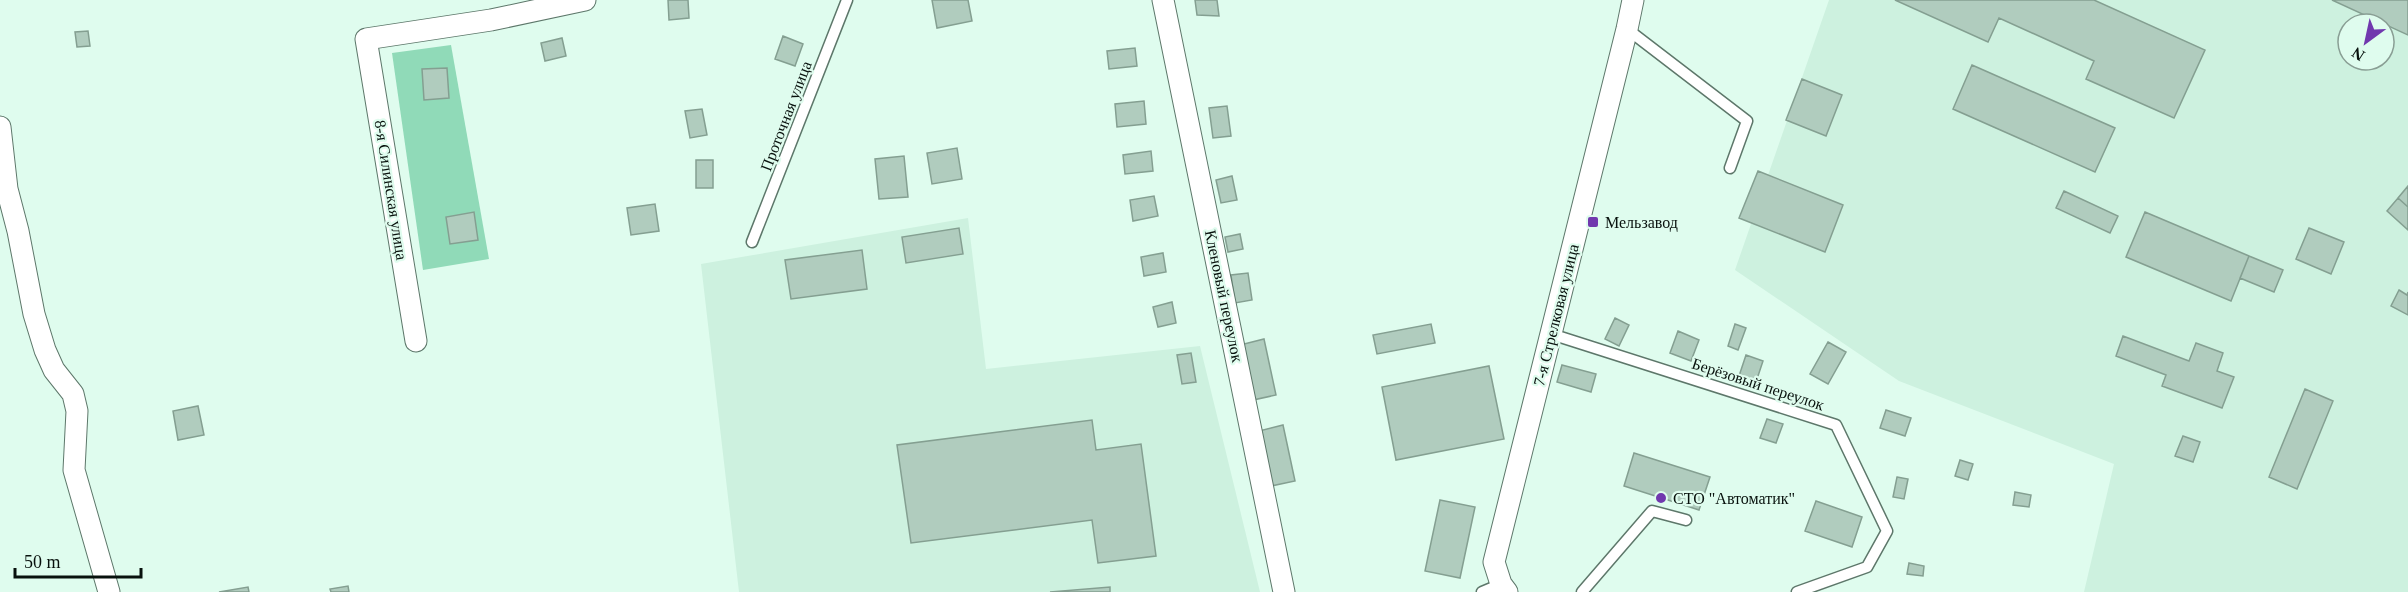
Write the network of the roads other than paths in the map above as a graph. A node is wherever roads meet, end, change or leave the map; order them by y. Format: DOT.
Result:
graph roads {
  1 [pos="585,0"];
  2 [pos="847,0"];
  3 [pos="1163,0"];
  4 [pos="1633,0"];
  5 [pos="1627,29"];
  6 [pos="0,127"];
  7 [pos="1730,168"];
  8 [pos="752,242"];
  9 [pos="1551,334"];
  10 [pos="416,341"];
  11 [pos="1686,520"];
  12 [pos="1497,589"];
  13 [pos="109,592"];
  14 [pos="1284,592"];
  15 [pos="1582,592"];
  16 [pos="1797,592"];
  1 -- 10 [label="street, 8-я Силинская улица"];
  2 -- 8 [label="lane, Проточная улица"];
  3 -- 14 [label="street, Кленовый переулок"];
  4 -- 5 [label="street, 7-я Стрелковая улица"];
  5 -- 7 [label="lane"];
  5 -- 9 [label="street, 7-я Стрелковая улица"];
  6 -- 13 [label="street"];
  9 -- 12 [label="street, 7-я Стрелковая улица"];
  9 -- 16 [label="lane, Берёзовый переулок"];
  11 -- 15 [label="lane"];
}
